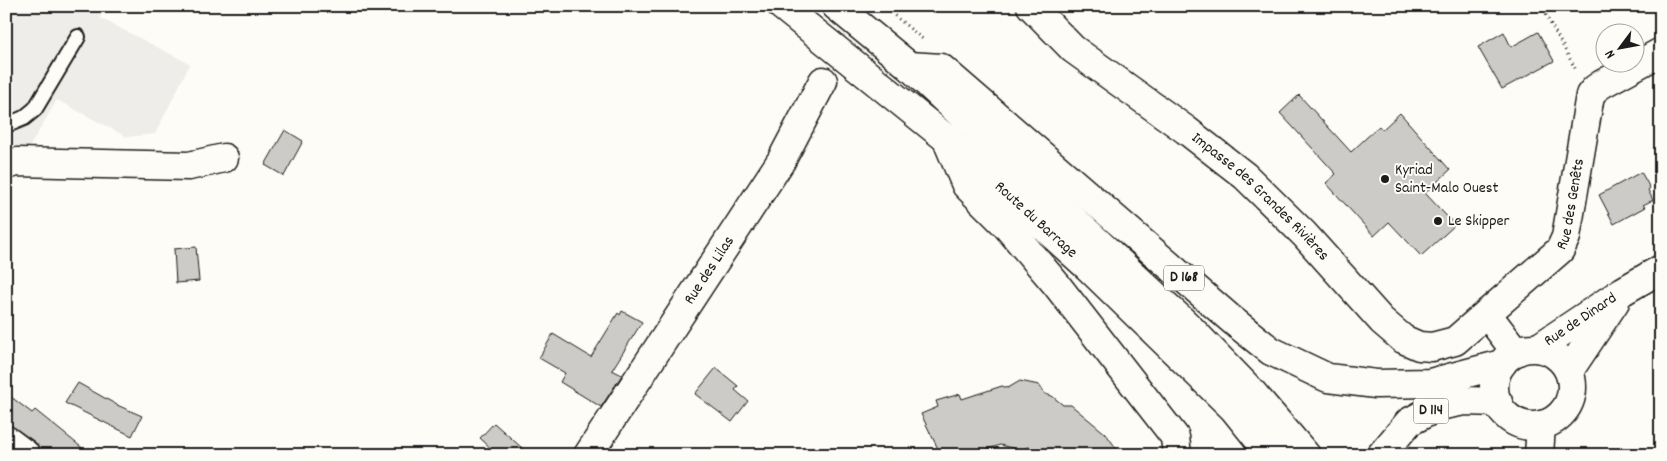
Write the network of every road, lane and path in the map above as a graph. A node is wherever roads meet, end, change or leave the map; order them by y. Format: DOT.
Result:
graph roads {
  1 [pos="782,6"];
  2 [pos="836,6"];
  3 [pos="883,6"];
  4 [pos="1031,6"];
  5 [pos="1541,6"];
  6 [pos="78,36"];
  7 [pos="929,45"];
  8 [pos="1661,52"];
  9 [pos="909,66"];
  10 [pos="823,81"];
  11 [pos="1590,95"];
  12 [pos="6,120"];
  13 [pos="947,139"];
  14 [pos="224,158"];
  15 [pos="6,165"];
  16 [pos="1661,268"];
  17 [pos="1622,291"];
  18 [pos="1486,314"];
  19 [pos="1519,355"];
  20 [pos="1569,371"];
  21 [pos="1498,402"];
  22 [pos="1541,425"];
  23 [pos="588,455"];
  24 [pos="1177,455"];
  25 [pos="1271,455"];
  26 [pos="1306,455"];
  27 [pos="1382,455"];
  28 [pos="1539,455"];
  1 -- 13 [label="main road, Route du Barrage"];
  2 -- 9 [label="main road, Route du Barrage / D 168"];
  3 -- 7 [label="path"];
  4 -- 18 [label="main road, Impasse des Grandes Rivières"];
  5 -- 11 [label="path"];
  6 -- 12 [label="lane"];
  8 -- 11 [label="main road"];
  9 -- 19 [label="main road, D 168"];
  9 -- 26 [label="main road, Route du Barrage / D 168"];
  10 -- 23 [label="main road, Rue des Lilas"];
  11 -- 18 [label="main road, Rue des Genêts"];
  13 -- 24 [label="main road"];
  13 -- 25 [label="main road, Route du Barrage"];
  14 -- 15 [label="main road"];
  16 -- 17 [label="main road, Rue de Dinard"];
  17 -- 19 [label="main road, Rue de Dinard"];
  17 -- 20 [label="main road, Rue de Dinard"];
  18 -- 19 [label="main road"];
  19 -- 20 [label="main road"];
  19 -- 21 [label="main road"];
  20 -- 22 [label="main road"];
  21 -- 22 [label="main road"];
  21 -- 27 [label="main road, D 114"];
  22 -- 28 [label="main road"];
}
